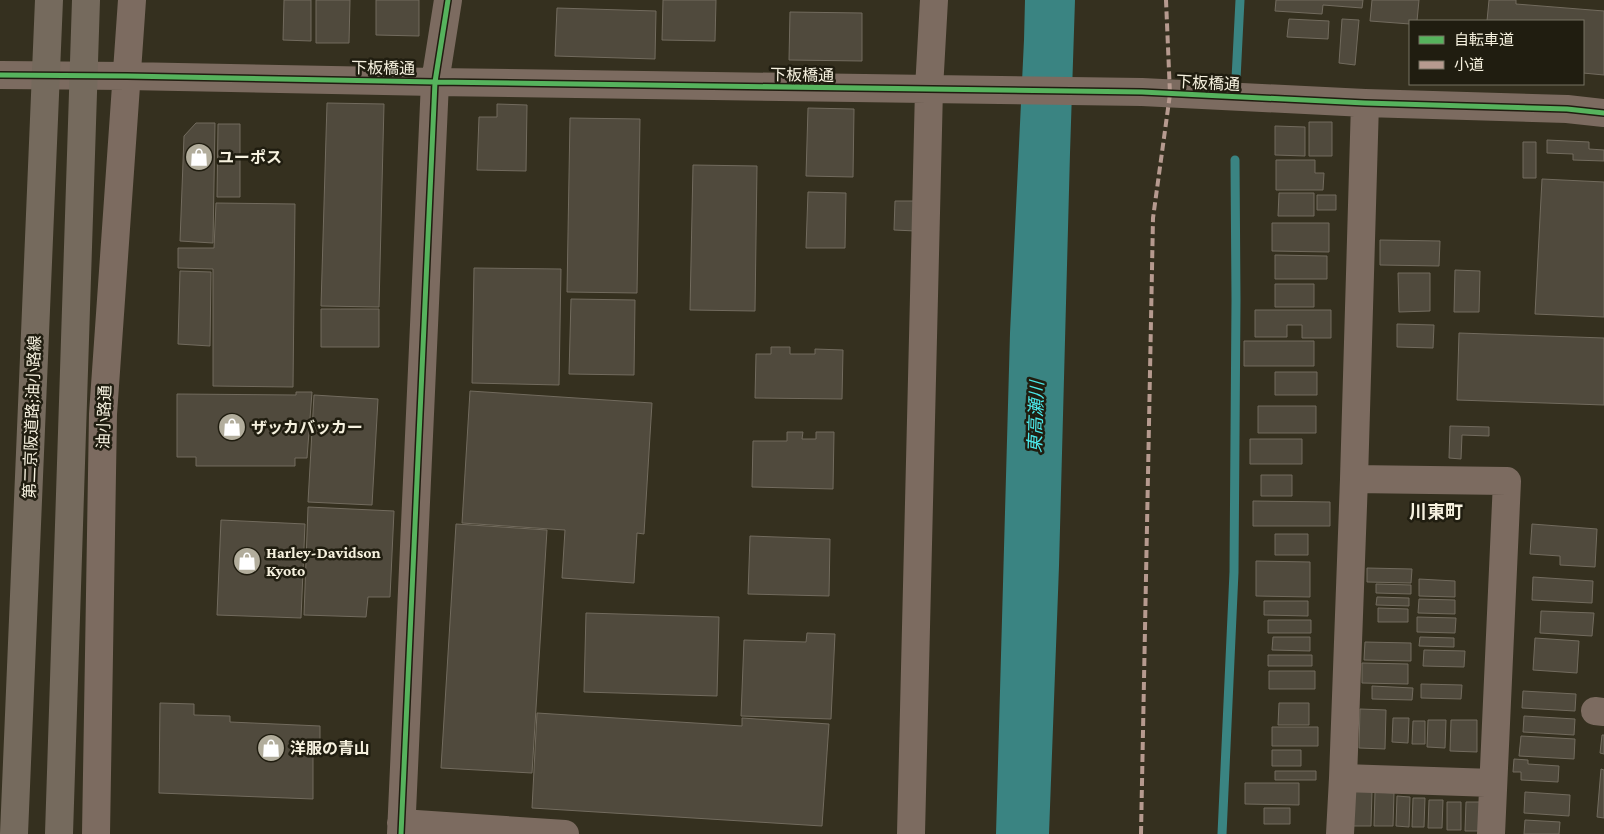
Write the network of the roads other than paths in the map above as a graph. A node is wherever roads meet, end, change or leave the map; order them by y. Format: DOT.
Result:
graph roads {
  1 [pos="49,0"];
  2 [pos="86,0"];
  3 [pos="132,0"];
  4 [pos="448,0"];
  5 [pos="934,0"];
  6 [pos="0,75"];
  7 [pos="127,76"];
  8 [pos="435,82"];
  9 [pos="935,89"];
  10 [pos="1365,103"];
  11 [pos="1604,113"];
  12 [pos="1354,479"];
  13 [pos="1343,778"];
  14 [pos="1493,783"];
  15 [pos="401,828"];
  16 [pos="14,834"];
  17 [pos="59,834"];
  18 [pos="96,834"];
  19 [pos="565,834"];
  20 [pos="910,834"];
  21 [pos="1340,834"];
  22 [pos="1491,834"];
  1 -- 16 [label="highway, 第二京阪道路;油小路線"];
  2 -- 17 [label="highway"];
  3 -- 7 [label="street, 油小路通"];
  4 -- 8 [label="street"];
  5 -- 9 [label="street"];
  6 -- 7 [label="street, 下板橋通"];
  7 -- 8 [label="street, 下板橋通"];
  7 -- 18 [label="street, 油小路通"];
  8 -- 9 [label="street, 下板橋通"];
  8 -- 15 [label="street"];
  9 -- 10 [label="street, 下板橋通"];
  9 -- 20 [label="street"];
  10 -- 11 [label="street, 下板橋通"];
  10 -- 12 [label="street"];
  12 -- 13 [label="street"];
  12 -- 14 [label="street"];
  13 -- 14 [label="street"];
  13 -- 21 [label="street"];
  14 -- 22 [label="street"];
  15 -- 19 [label="street"];
}
